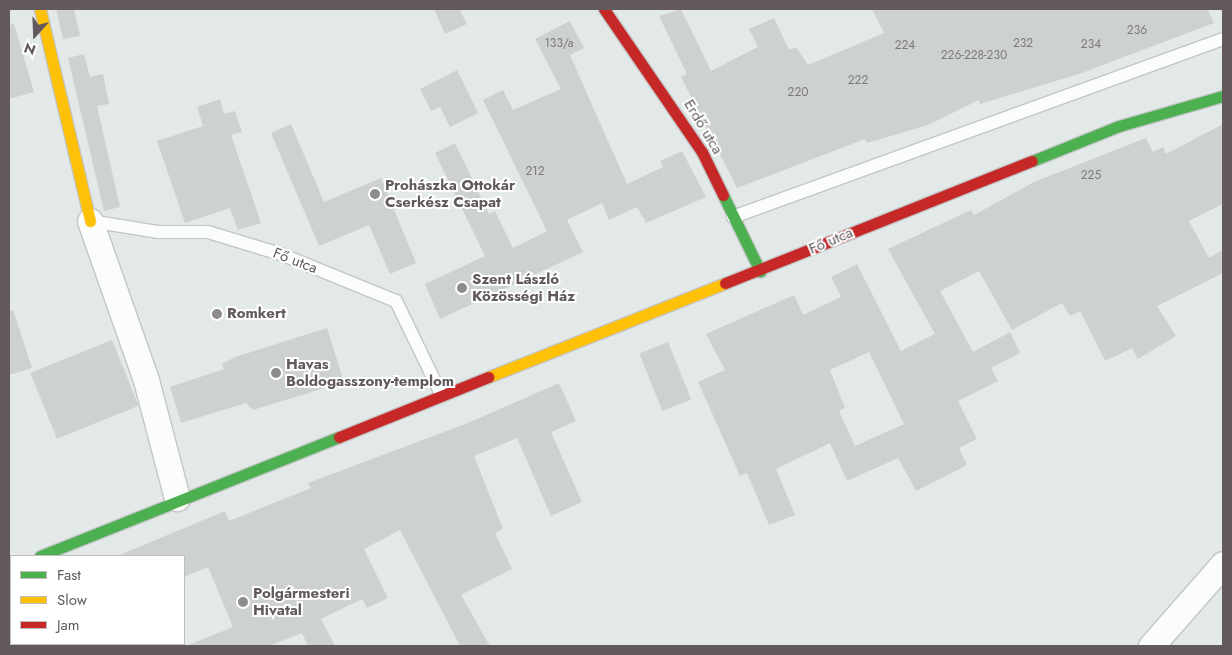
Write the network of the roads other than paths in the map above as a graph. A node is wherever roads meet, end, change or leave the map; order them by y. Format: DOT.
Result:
graph roads {
  1 [pos="40,9"];
  2 [pos="604,9"];
  3 [pos="1223,38"];
  4 [pos="1223,96"];
  5 [pos="733,217"];
  6 [pos="90,221"];
  7 [pos="760,271"];
  8 [pos="440,394"];
  9 [pos="177,498"];
  10 [pos="42,555"];
  11 [pos="1223,564"];
  12 [pos="1151,646"];
  1 -- 6 [label="main road"];
  2 -- 5 [label="main road, Erdő utca"];
  3 -- 5 [label="lane"];
  4 -- 7 [label="main road, Fő utca"];
  5 -- 7 [label="main road, Erdő utca"];
  6 -- 8 [label="lane, Fő utca"];
  6 -- 9 [label="street"];
  7 -- 8 [label="main road, Fő utca"];
  8 -- 9 [label="main road, Fő utca"];
  9 -- 10 [label="main road, Fő utca"];
  11 -- 12 [label="street"];
}
